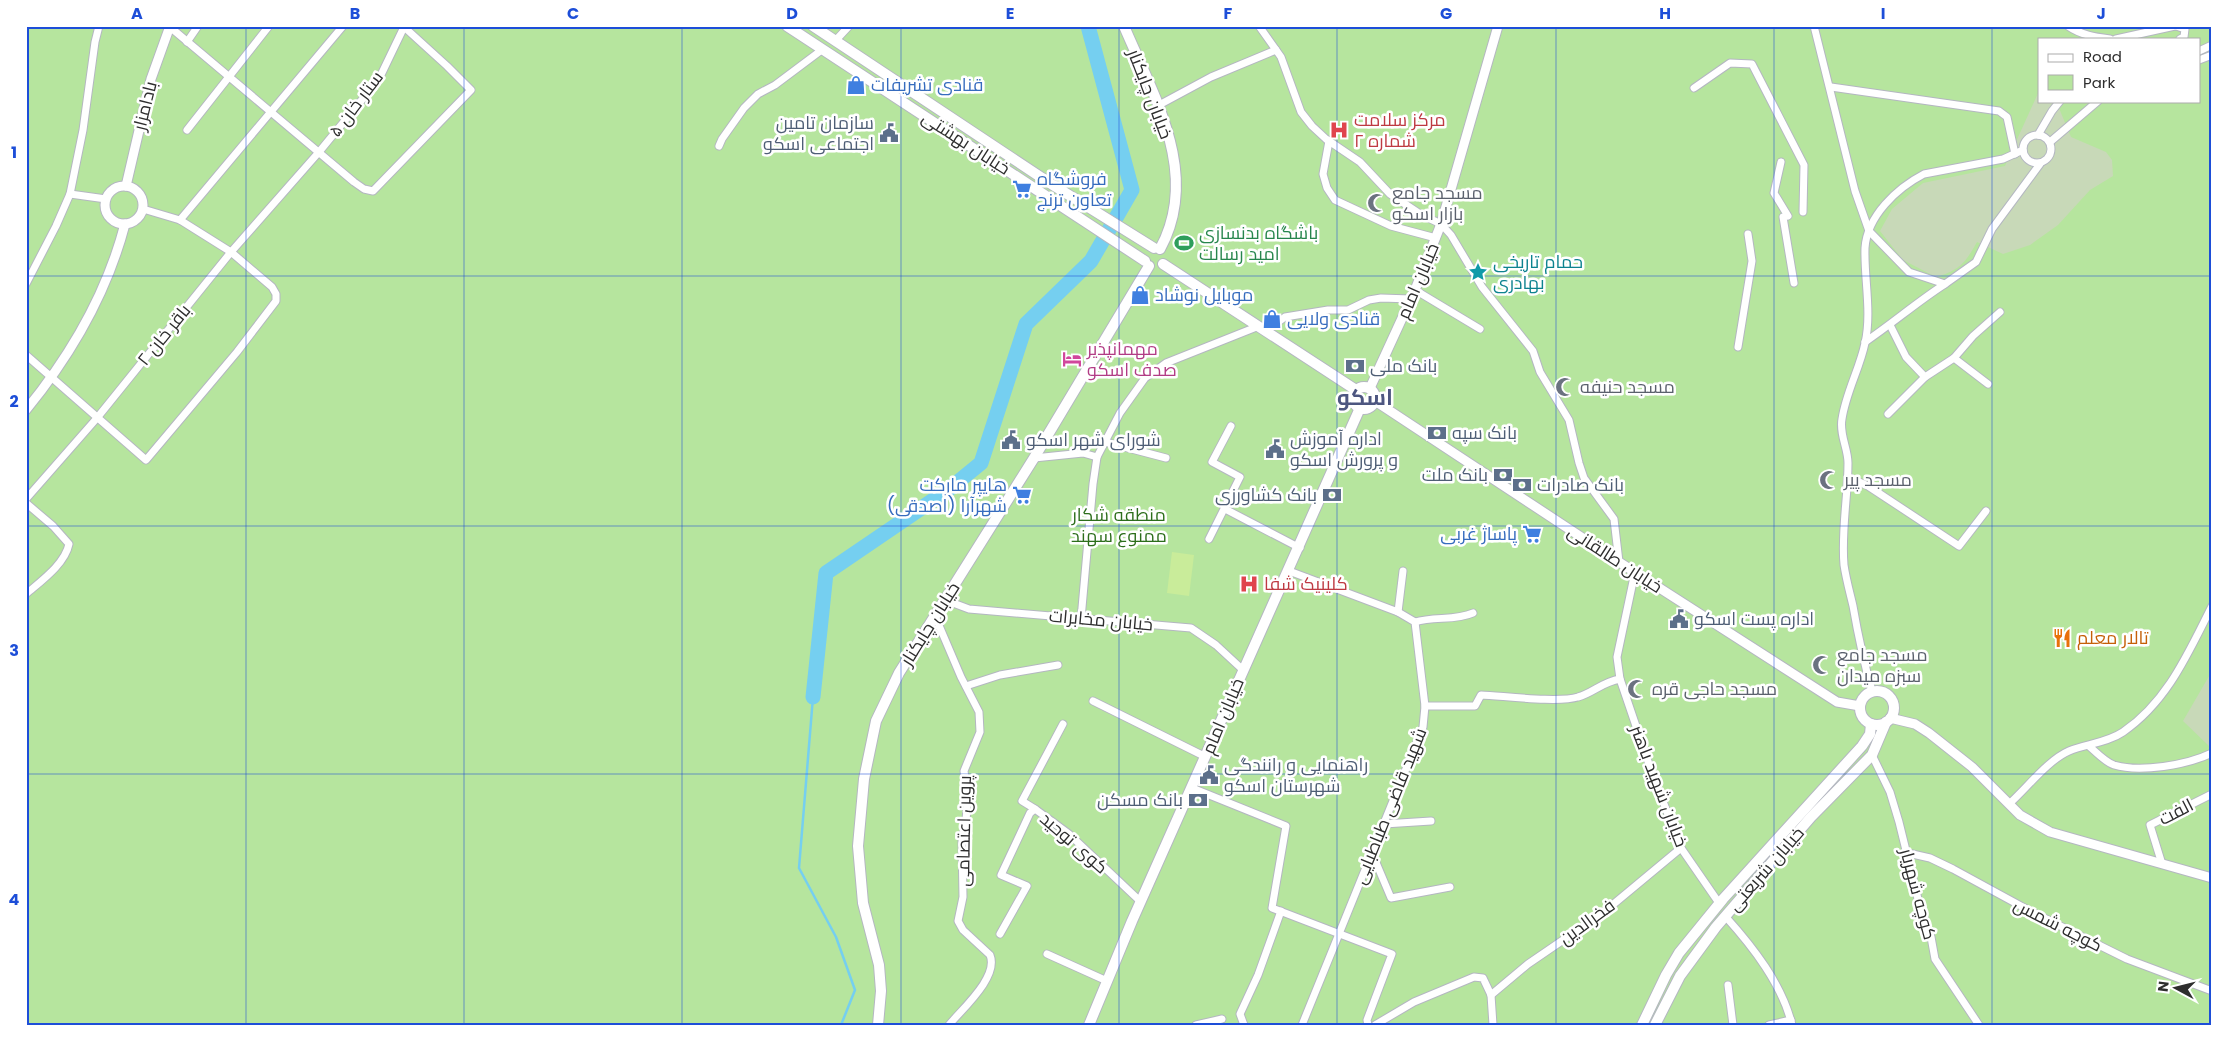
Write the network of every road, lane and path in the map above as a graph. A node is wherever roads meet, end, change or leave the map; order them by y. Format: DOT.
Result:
graph roads {
  1 [pos="99,26"];
  2 [pos="198,26"];
  3 [pos="269,26"];
  4 [pos="343,26"];
  5 [pos="403,26"];
  6 [pos="787,26"];
  7 [pos="813,26"];
  8 [pos="849,26"];
  9 [pos="1124,26"];
  10 [pos="1259,26"];
  11 [pos="1498,26"];
  12 [pos="1814,26"];
  13 [pos="2068,26"];
  14 [pos="2175,26"];
  15 [pos="170,27"];
  16 [pos="2103,38"];
  17 [pos="2121,38"];
  18 [pos="2182,38"];
  19 [pos="836,40"];
  20 [pos="186,42"];
  21 [pos="2212,45"];
  22 [pos="823,49"];
  23 [pos="1276,50"];
  24 [pos="2200,51"];
  25 [pos="2212,55"];
  26 [pos="2200,60"];
  27 [pos="228,76"];
  28 [pos="1831,87"];
  29 [pos="1694,88"];
  30 [pos="2059,102"];
  31 [pos="2097,102"];
  32 [pos="1159,105"];
  33 [pos="271,112"];
  34 [pos="188,130"];
  35 [pos="2038,135"];
  36 [pos="1329,141"];
  37 [pos="2050,142"];
  38 [pos="719,146"];
  39 [pos="2023,150"];
  40 [pos="319,152"];
  41 [pos="2015,154"];
  42 [pos="1781,162"];
  43 [pos="2040,164"];
  44 [pos="126,186"];
  45 [pos="70,194"];
  46 [pos="106,199"];
  47 [pos="143,209"];
  48 [pos="1802,212"];
  49 [pos="180,220"];
  50 [pos="126,224"];
  51 [pos="1441,224"];
  52 [pos="1868,231"];
  53 [pos="1748,234"];
  54 [pos="1436,238"];
  55 [pos="1157,249"];
  56 [pos="231,252"];
  57 [pos="1147,264"];
  58 [pos="1163,264"];
  59 [pos="1794,283"];
  60 [pos="26,284"];
  61 [pos="1945,284"];
  62 [pos="1415,290"];
  63 [pos="1411,299"];
  64 [pos="2000,312"];
  65 [pos="1890,325"];
  66 [pos="1263,329"];
  67 [pos="1480,329"];
  68 [pos="1866,342"];
  69 [pos="1738,348"];
  70 [pos="26,355"];
  71 [pos="1954,358"];
  72 [pos="53,377"];
  73 [pos="1925,377"];
  74 [pos="1988,384"];
  75 [pos="1370,388"];
  76 [pos="1356,390"];
  77 [pos="1375,401"];
  78 [pos="1360,408"];
  79 [pos="26,410"];
  80 [pos="1888,414"];
  81 [pos="97,418"];
  82 [pos="1231,426"];
  83 [pos="1105,442"];
  84 [pos="1097,457"];
  85 [pos="1034,458"];
  86 [pos="1166,458"];
  87 [pos="1848,477"];
  88 [pos="26,501"];
  89 [pos="1225,509"];
  90 [pos="1986,511"];
  91 [pos="1209,538"];
  92 [pos="1300,548"];
  93 [pos="1619,562"];
  94 [pos="1289,571"];
  95 [pos="1403,571"];
  96 [pos="1635,572"];
  97 [pos="26,594"];
  98 [pos="945,600"];
  99 [pos="2212,606"];
  100 [pos="1398,612"];
  101 [pos="1473,613"];
  102 [pos="935,616"];
  103 [pos="1081,619"];
  104 [pos="1415,622"];
  105 [pos="1058,664"];
  106 [pos="1243,670"];
  107 [pos="1620,679"];
  108 [pos="966,686"];
  109 [pos="1872,691"];
  110 [pos="1093,702"];
  111 [pos="1425,706"];
  112 [pos="1860,706"];
  113 [pos="1888,720"];
  114 [pos="1063,724"];
  115 [pos="1872,724"];
  116 [pos="2089,746"];
  117 [pos="2212,753"];
  118 [pos="1872,755"];
  119 [pos="1206,757"];
  120 [pos="1192,788"];
  121 [pos="2212,794"];
  122 [pos="2009,804"];
  123 [pos="1035,809"];
  124 [pos="1431,821"];
  125 [pos="1384,824"];
  126 [pos="1681,848"];
  127 [pos="1372,853"];
  128 [pos="1908,854"];
  129 [pos="2162,864"];
  130 [pos="2212,878"];
  131 [pos="1450,887"];
  132 [pos="1141,902"];
  133 [pos="1719,904"];
  134 [pos="1281,911"];
  135 [pos="1725,916"];
  136 [pos="1000,934"];
  137 [pos="1338,934"];
  138 [pos="1047,954"];
  139 [pos="1107,981"];
  140 [pos="1728,985"];
  141 [pos="2212,991"];
  142 [pos="1491,995"];
  143 [pos="1222,1019"];
  144 [pos="1792,1022"];
  145 [pos="878,1025"];
  146 [pos="949,1025"];
  147 [pos="1088,1025"];
  148 [pos="1196,1025"];
  149 [pos="1244,1025"];
  150 [pos="1302,1025"];
  151 [pos="1368,1025"];
  152 [pos="1375,1025"];
  153 [pos="1494,1025"];
  154 [pos="1642,1025"];
  155 [pos="1655,1025"];
  156 [pos="1733,1025"];
  157 [pos="1769,1025"];
  158 [pos="1979,1025"];
  1 -- 45 [label="street"];
  2 -- 20 [label="street"];
  3 -- 27 [label="street"];
  4 -- 33 [label="street"];
  5 -- 40 [label="street, ستار خان ۵"];
  5 -- 40 [label="street"];
  6 -- 22 [label="main road, خیابان بهشتی"];
  7 -- 19 [label="main road, خیابان بهشتی"];
  8 -- 19 [label="street"];
  9 -- 32 [label="main road, خیابان چایکنار"];
  10 -- 23 [label="street"];
  11 -- 51 [label="street, خیابان امام"];
  12 -- 28 [label="street"];
  13 -- 16 [label="street"];
  14 -- 17 [label="street"];
  14 -- 18 [label="street"];
  15 -- 20 [label="street"];
  15 -- 44 [label="street, بادامزار"];
  19 -- 55 [label="main road, خیابان بهشتی"];
  20 -- 27 [label="street"];
  21 -- 24 [label="street"];
  22 -- 38 [label="street"];
  22 -- 57 [label="main road, خیابان بهشتی"];
  23 -- 32 [label="street"];
  23 -- 36 [label="street"];
  25 -- 26 [label="street"];
  27 -- 33 [label="street"];
  27 -- 34 [label="street"];
  28 -- 41 [label="street"];
  28 -- 52 [label="street"];
  29 -- 48 [label="street"];
  30 -- 35 [label="street"];
  31 -- 37 [label="street"];
  32 -- 55 [label="main road, خیابان چایکنار"];
  33 -- 40 [label="street"];
  33 -- 49 [label="street"];
  35 -- 37 [label="street"];
  35 -- 39 [label="street"];
  36 -- 51 [label="street"];
  36 -- 54 [label="street"];
  37 -- 43 [label="street"];
  39 -- 41 [label="street"];
  39 -- 43 [label="street"];
  40 -- 56 [label="street, ستار خان ۵"];
  41 -- 52 [label="street"];
  42 -- 59 [label="street"];
  43 -- 61 [label="street"];
  44 -- 46 [label="street"];
  44 -- 47 [label="street"];
  45 -- 46 [label="street"];
  45 -- 60 [label="street"];
  46 -- 50 [label="street"];
  47 -- 49 [label="street"];
  47 -- 50 [label="street"];
  49 -- 56 [label="street"];
  50 -- 72 [label="street"];
  51 -- 54 [label="street, خیابان امام"];
  51 -- 93 [label="street"];
  52 -- 61 [label="street"];
  52 -- 68 [label="street"];
  53 -- 69 [label="street"];
  54 -- 62 [label="street, خیابان امام"];
  55 -- 57 [label="main road"];
  55 -- 58 [label="main road"];
  56 -- 81 [label="street, باقر خان ۲"];
  56 -- 81 [label="street"];
  57 -- 58 [label="main road"];
  57 -- 85 [label="main road, خیابان چایکنار"];
  58 -- 66 [label="main road"];
  61 -- 65 [label="street"];
  62 -- 63 [label="street, خیابان امام"];
  62 -- 67 [label="street"];
  63 -- 66 [label="street"];
  63 -- 75 [label="street, خیابان امام"];
  64 -- 71 [label="street"];
  65 -- 68 [label="street"];
  65 -- 73 [label="street"];
  66 -- 76 [label="main road"];
  66 -- 83 [label="street"];
  68 -- 87 [label="street"];
  70 -- 72 [label="street"];
  71 -- 73 [label="street"];
  71 -- 74 [label="street"];
  72 -- 79 [label="street"];
  72 -- 81 [label="street"];
  73 -- 80 [label="street"];
  75 -- 76 [label="main road"];
  75 -- 77 [label="main road"];
  76 -- 78 [label="main road"];
  77 -- 78 [label="main road"];
  77 -- 93 [label="street, خیابان طالقانی"];
  78 -- 92 [label="main road, خیابان امام"];
  81 -- 88 [label="street, باقر خان ۲"];
  82 -- 89 [label="street"];
  83 -- 84 [label="street"];
  83 -- 86 [label="street"];
  84 -- 85 [label="street"];
  84 -- 103 [label="street"];
  85 -- 98 [label="main road, خیابان چایکنار"];
  87 -- 90 [label="street"];
  87 -- 109 [label="street"];
  88 -- 97 [label="street"];
  89 -- 91 [label="street"];
  89 -- 92 [label="street"];
  92 -- 94 [label="main road, خیابان امام"];
  93 -- 96 [label="street, خیابان طالقانی"];
  94 -- 100 [label="street"];
  94 -- 106 [label="main road, خیابان امام"];
  95 -- 100 [label="street"];
  96 -- 107 [label="street, خیابان شهید باهنر"];
  96 -- 112 [label="street, خیابان طالقانی"];
  98 -- 102 [label="main road, خیابان چایکنار"];
  98 -- 103 [label="street, خیابان مخابرات"];
  99 -- 116 [label="street"];
  100 -- 104 [label="street"];
  101 -- 104 [label="street"];
  102 -- 108 [label="street, پروین اعتصامی"];
  102 -- 145 [label="main road, خیابان چایکنار"];
  103 -- 106 [label="street, خیابان مخابرات"];
  104 -- 111 [label="street, شهید قاضی طباطبایی"];
  105 -- 108 [label="street"];
  106 -- 119 [label="main road, خیابان امام"];
  107 -- 111 [label="street"];
  107 -- 126 [label="street, خیابان شهید باهنر"];
  108 -- 146 [label="street, پروین اعتصامی"];
  109 -- 112 [label="main road"];
  109 -- 113 [label="main road"];
  110 -- 119 [label="street"];
  111 -- 125 [label="street, شهید قاضی طباطبایی"];
  112 -- 115 [label="main road"];
  113 -- 115 [label="main road"];
  113 -- 118 [label="main road, خیابان شریعتی"];
  113 -- 122 [label="street"];
  114 -- 123 [label="street"];
  115 -- 133 [label="main road, خیابان شریعتی"];
  116 -- 117 [label="street"];
  116 -- 122 [label="street"];
  118 -- 128 [label="street, کوچه شهریار"];
  118 -- 135 [label="main road, خیابان شریعتی"];
  119 -- 120 [label="main road, خیابان امام"];
  120 -- 132 [label="main road, خیابان امام"];
  120 -- 134 [label="street"];
  121 -- 129 [label="street, الفت"];
  122 -- 129 [label="street"];
  123 -- 132 [label="street, کوی توحید"];
  123 -- 136 [label="street, کوی توحید"];
  124 -- 125 [label="street"];
  125 -- 127 [label="street, شهید قاضی طباطبایی"];
  126 -- 133 [label="street, خیابان شهید باهنر"];
  126 -- 142 [label="street, فخرالدین"];
  127 -- 131 [label="street"];
  127 -- 137 [label="street, شهید قاضی طباطبایی"];
  128 -- 141 [label="street, کوچه شمس"];
  128 -- 158 [label="street, کوچه شهریار"];
  129 -- 130 [label="street"];
  132 -- 139 [label="main road, خیابان امام"];
  133 -- 154 [label="main road, خیابان شریعتی"];
  134 -- 137 [label="street"];
  134 -- 149 [label="street"];
  135 -- 144 [label="street"];
  135 -- 155 [label="main road, خیابان شریعتی"];
  137 -- 150 [label="street, شهید قاضی طباطبایی"];
  137 -- 151 [label="street"];
  138 -- 139 [label="street"];
  139 -- 147 [label="main road, خیابان امام"];
  140 -- 156 [label="street"];
  142 -- 152 [label="street"];
  142 -- 153 [label="street"];
  143 -- 148 [label="street"];
  144 -- 157 [label="street"];
}
